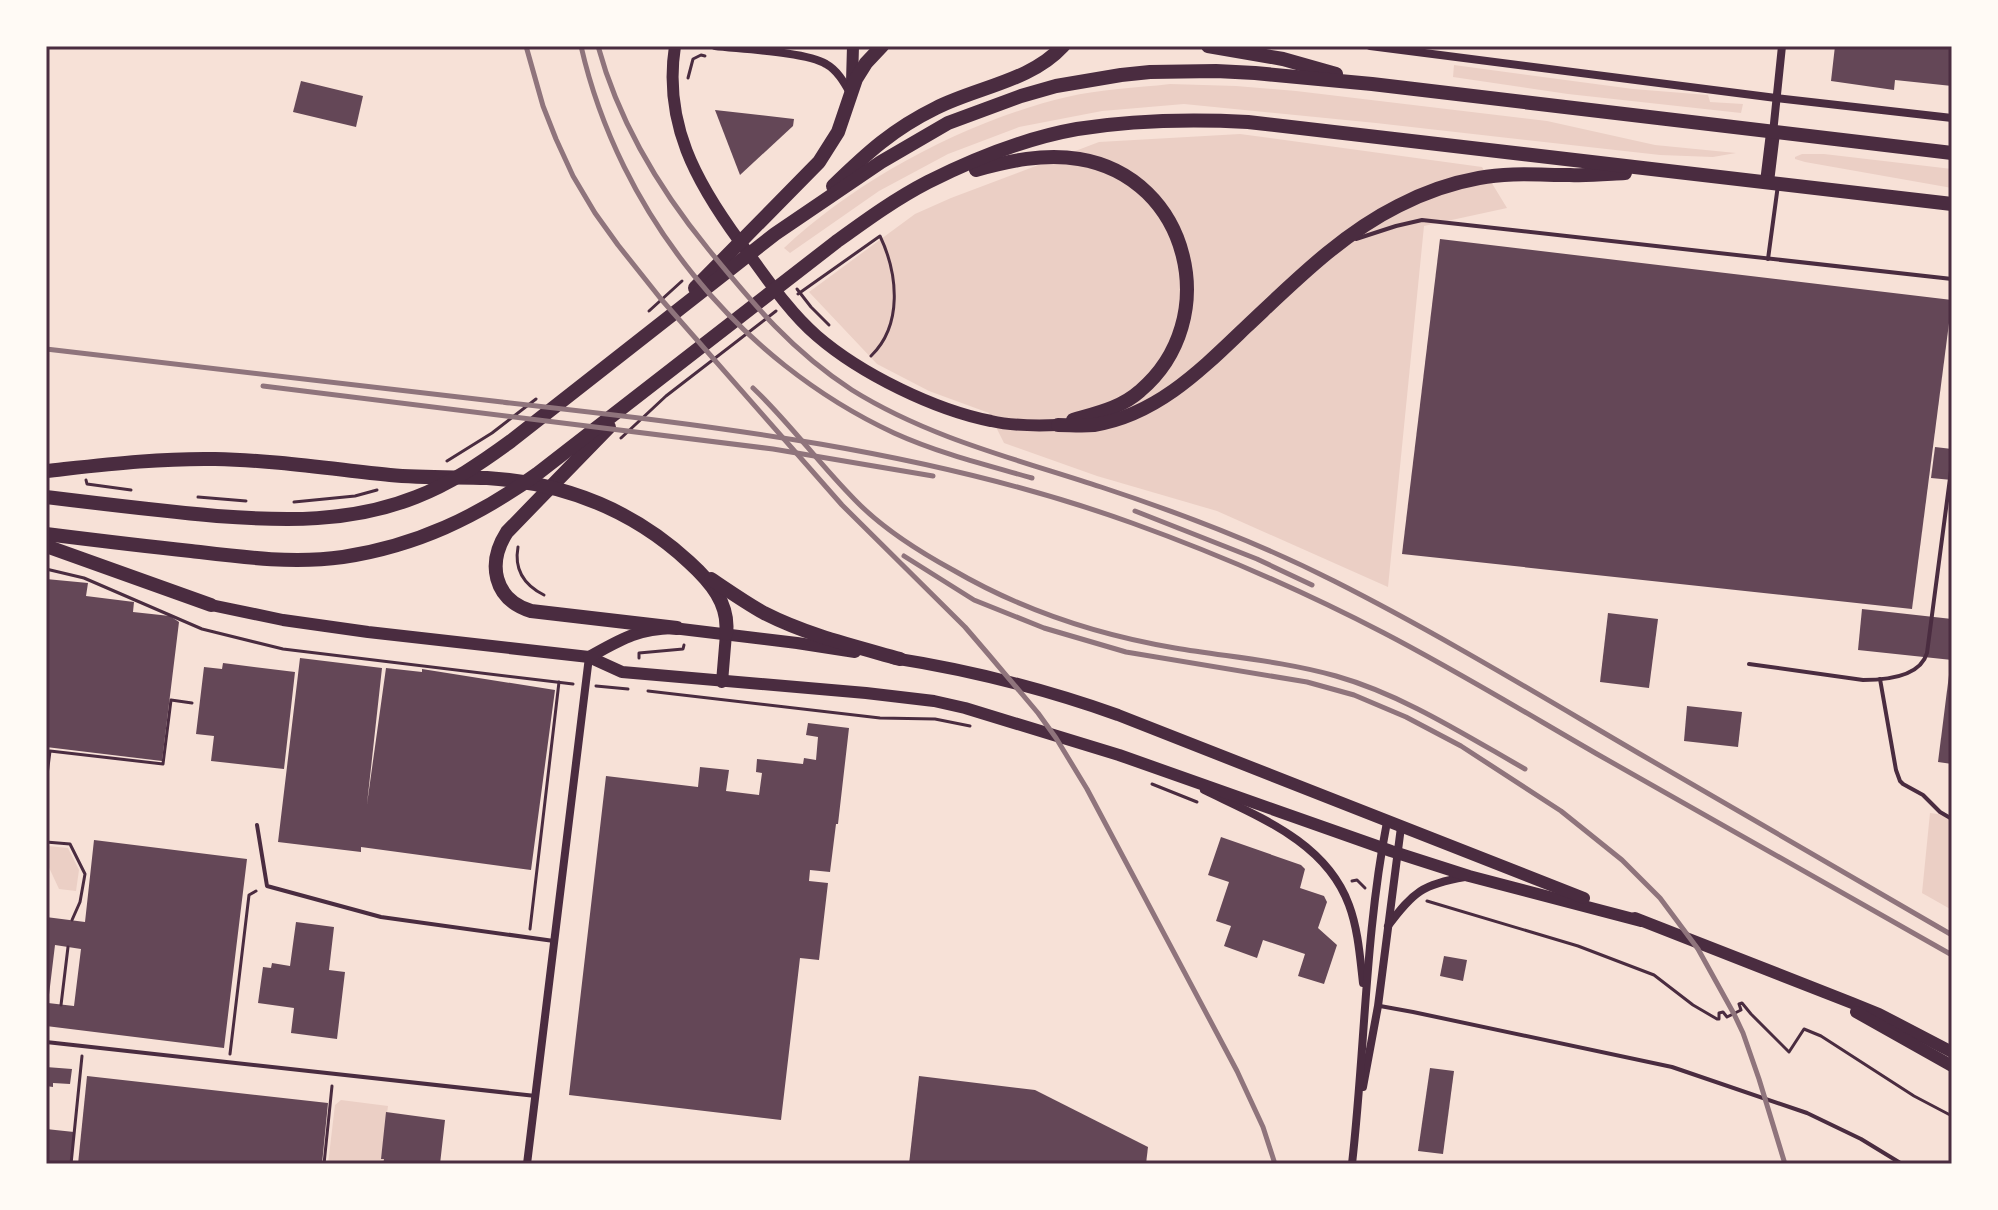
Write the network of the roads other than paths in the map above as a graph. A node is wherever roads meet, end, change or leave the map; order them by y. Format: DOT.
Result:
graph roads {
  1 [pos="675,46"];
  2 [pos="715,46"];
  3 [pos="853,46"];
  4 [pos="882,46"];
  5 [pos="1063,46"];
  6 [pos="1208,46"];
  7 [pos="1370,46"];
  8 [pos="1782,46"];
  9 [pos="1372,84"];
  10 [pos="851,92"];
  11 [pos="1776,98"];
  12 [pos="1952,118"];
  13 [pos="1773,133"];
  14 [pos="1952,153"];
  15 [pos="1673,171"];
  16 [pos="1773,182"];
  17 [pos="926,183"];
  18 [pos="1952,204"];
  19 [pos="810,209"];
  20 [pos="1337,245"];
  21 [pos="1768,259"];
  22 [pos="1952,279"];
  23 [pos="653,332"];
  24 [pos="646,390"];
  25 [pos="1058,425"];
  26 [pos="1952,463"];
  27 [pos="46,471"];
  28 [pos="46,497"];
  29 [pos="46,534"];
  30 [pos="46,546"];
  31 [pos="698,570"];
  32 [pos="211,605"];
  33 [pos="677,628"];
  34 [pos="726,634"];
  35 [pos="589,657"];
  36 [pos="900,659"];
  37 [pos="1749,664"];
  38 [pos="1880,679"];
  39 [pos="722,682"];
  40 [pos="1163,770"];
  41 [pos="1952,819"];
  42 [pos="1387,822"];
  43 [pos="257,825"];
  44 [pos="1401,827"];
  45 [pos="1382,848"];
  46 [pos="1397,853"];
  47 [pos="1469,876"];
  48 [pos="1641,921"];
  49 [pos="1387,928"];
  50 [pos="554,941"];
  51 [pos="1808,985"];
  52 [pos="1364,1002"];
  53 [pos="1378,1006"];
  54 [pos="46,1042"];
  55 [pos="1952,1052"];
  56 [pos="1952,1066"];
  57 [pos="536,1096"];
  58 [pos="1355,1131"];
  59 [pos="527,1164"];
  60 [pos="1352,1164"];
  61 [pos="1902,1164"];
  1 -- 25 [label="main road"];
  2 -- 10 [label="street"];
  3 -- 10 [label="main road"];
  4 -- 10 [label="highway"];
  5 -- 19 [label="highway"];
  6 -- 9 [label="highway"];
  7 -- 11 [label="street"];
  8 -- 11 [label="street"];
  9 -- 13 [label="highway"];
  9 -- 19 [label="highway"];
  10 -- 23 [label="highway"];
  11 -- 12 [label="street"];
  11 -- 13 [label="street"];
  13 -- 14 [label="highway"];
  13 -- 16 [label="highway"];
  15 -- 16 [label="highway"];
  15 -- 17 [label="highway"];
  15 -- 20 [label="highway"];
  16 -- 18 [label="highway"];
  16 -- 21 [label="lane"];
  17 -- 24 [label="highway"];
  17 -- 25 [label="highway"];
  19 -- 23 [label="highway"];
  20 -- 21 [label="lane"];
  20 -- 25 [label="highway"];
  21 -- 22 [label="lane"];
  23 -- 28 [label="highway"];
  24 -- 29 [label="highway"];
  24 -- 33 [label="highway"];
  26 -- 38 [label="lane"];
  27 -- 31 [label="highway"];
  30 -- 32 [label="highway"];
  31 -- 34 [label="highway"];
  31 -- 36 [label="highway"];
  32 -- 35 [label="main road"];
  33 -- 34 [label="main road"];
  33 -- 35 [label="main road"];
  34 -- 36 [label="main road"];
  34 -- 39 [label="main road"];
  35 -- 39 [label="main road"];
  35 -- 50 [label="street"];
  36 -- 42 [label="main road"];
  37 -- 38 [label="lane"];
  38 -- 41 [label="lane"];
  39 -- 40 [label="main road"];
  40 -- 45 [label="main road"];
  40 -- 52 [label="street"];
  42 -- 44 [label="main road"];
  42 -- 45 [label="street"];
  43 -- 50 [label="lane"];
  44 -- 46 [label="street"];
  44 -- 48 [label="main road"];
  45 -- 46 [label="main road"];
  45 -- 52 [label="street"];
  46 -- 47 [label="main road"];
  46 -- 49 [label="street"];
  47 -- 48 [label="main road"];
  47 -- 49 [label="street"];
  48 -- 51 [label="main road"];
  49 -- 53 [label="street"];
  50 -- 57 [label="street"];
  51 -- 55 [label="main road"];
  51 -- 56 [label="main road"];
  52 -- 53 [label="street"];
  52 -- 58 [label="street"];
  53 -- 58 [label="street"];
  53 -- 61 [label="lane"];
  54 -- 57 [label="lane"];
  57 -- 59 [label="street"];
  58 -- 60 [label="street"];
}
